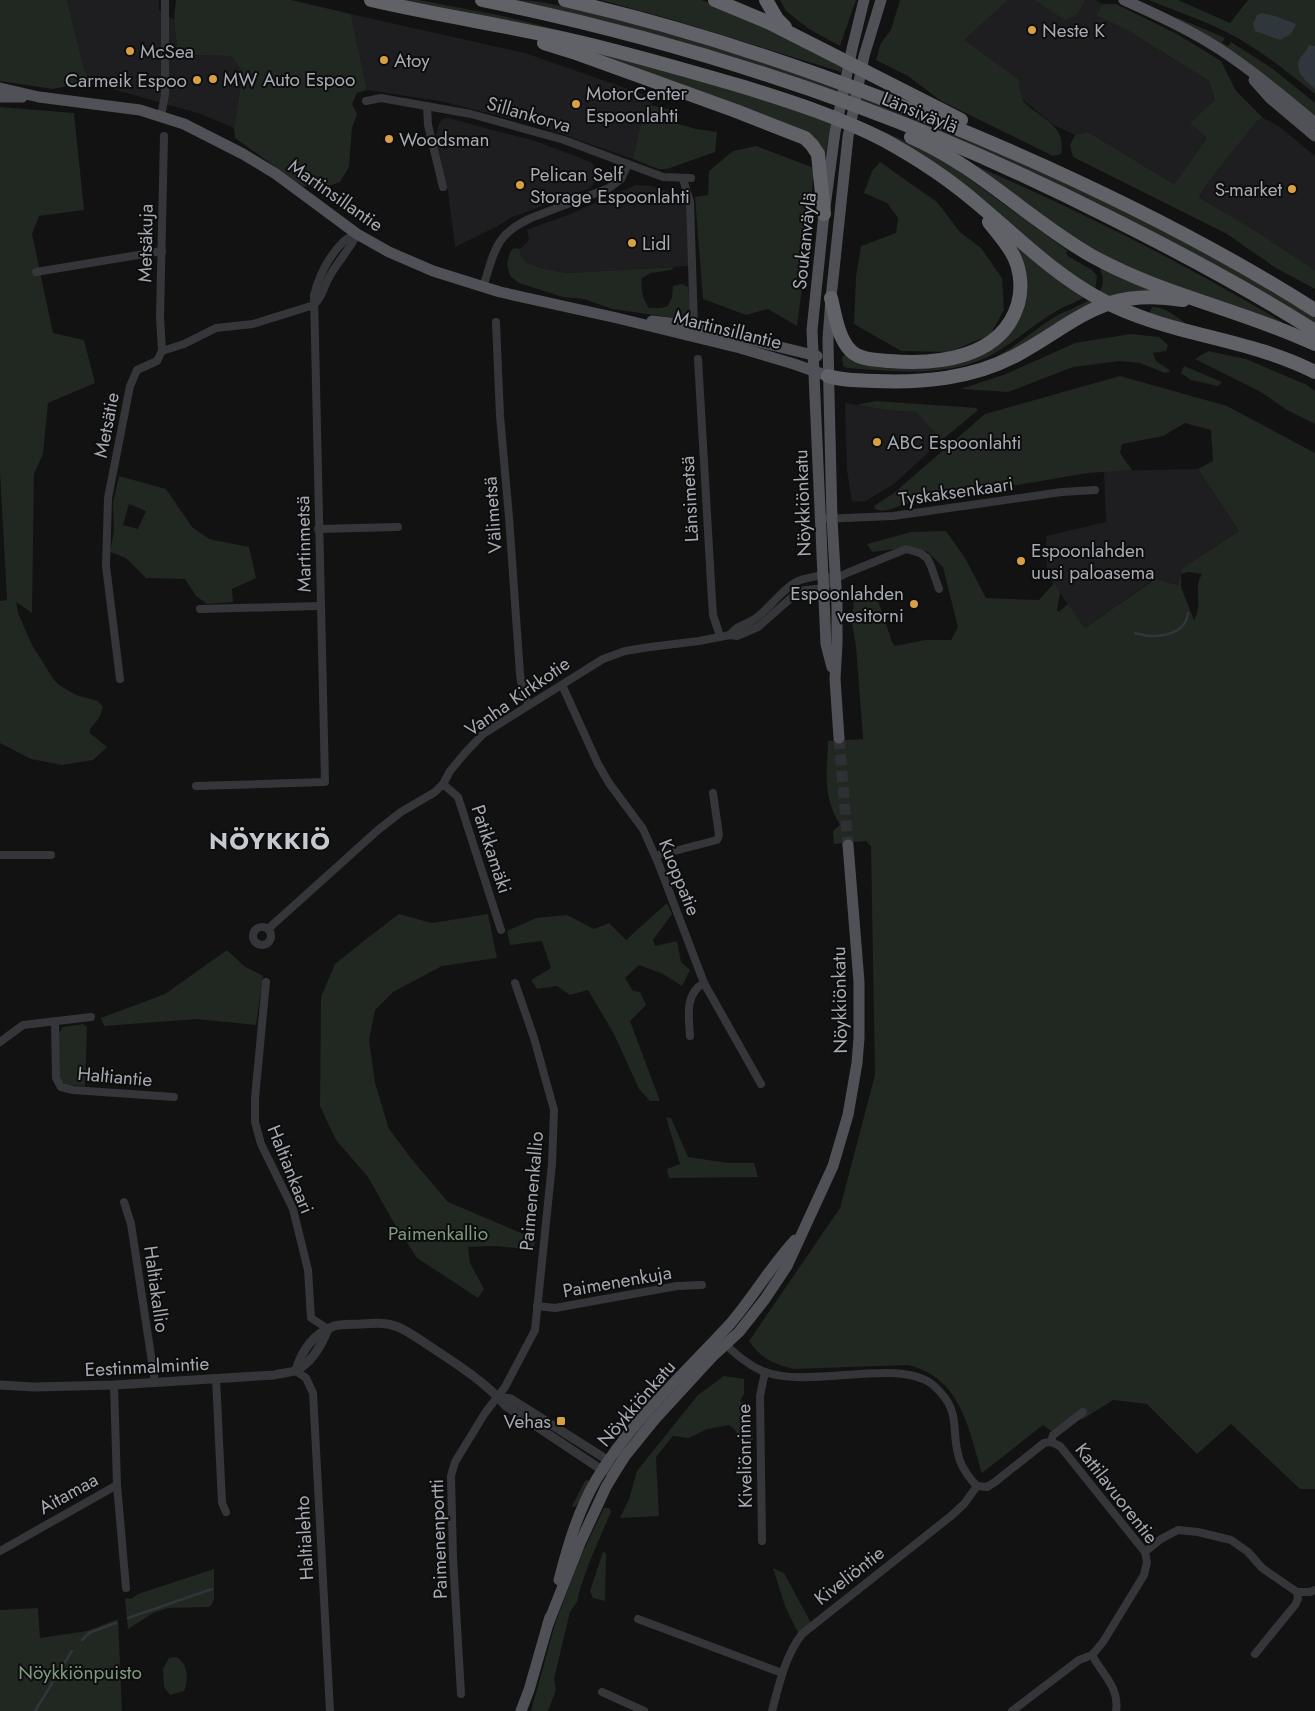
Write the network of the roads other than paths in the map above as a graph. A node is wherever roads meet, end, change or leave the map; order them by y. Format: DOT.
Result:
graph roads {
  1 [pos="165,0"];
  2 [pos="371,0"];
  3 [pos="482,0"];
  4 [pos="564,0"];
  5 [pos="715,0"];
  6 [pos="766,0"];
  7 [pos="864,0"];
  8 [pos="882,0"];
  9 [pos="1124,0"];
  10 [pos="481,23"];
  11 [pos="800,38"];
  12 [pos="1244,67"];
  13 [pos="0,88"];
  14 [pos="0,97"];
  15 [pos="39,97"];
  16 [pos="366,101"];
  17 [pos="849,104"];
  18 [pos="427,106"];
  19 [pos="161,116"];
  20 [pos="1315,123"];
  21 [pos="164,136"];
  22 [pos="1315,136"];
  23 [pos="628,164"];
  24 [pos="1061,173"];
  25 [pos="952,183"];
  26 [pos="443,187"];
  27 [pos="824,214"];
  28 [pos="356,234"];
  29 [pos="162,251"];
  30 [pos="36,272"];
  31 [pos="483,287"];
  32 [pos="831,298"];
  33 [pos="1206,304"];
  34 [pos="314,305"];
  35 [pos="1315,310"];
  36 [pos="617,318"];
  37 [pos="496,322"];
  38 [pos="694,326"];
  39 [pos="1315,331"];
  40 [pos="1315,344"];
  41 [pos="162,351"];
  42 [pos="812,355"];
  43 [pos="698,359"];
  44 [pos="829,359"];
  45 [pos="814,371"];
  46 [pos="1315,372"];
  47 [pos="828,376"];
  48 [pos="1095,490"];
  49 [pos="827,519"];
  50 [pos="398,527"];
  51 [pos="318,529"];
  52 [pos="823,575"];
  53 [pos="835,579"];
  54 [pos="823,588"];
  55 [pos="939,589"];
  56 [pos="320,606"];
  57 [pos="200,609"];
  58 [pos="730,634"];
  59 [pos="720,636"];
  60 [pos="120,679"];
  61 [pos="835,679"];
  62 [pos="562,685"];
  63 [pos="529,705"];
  64 [pos="839,738"];
  65 [pos="443,784"];
  66 [pos="196,786"];
  67 [pos="713,793"];
  68 [pos="848,846"];
  69 [pos="0,855"];
  70 [pos="52,855"];
  71 [pos="655,856"];
  72 [pos="268,929"];
  73 [pos="501,930"];
  74 [pos="266,982"];
  75 [pos="704,983"];
  76 [pos="515,984"];
  77 [pos="91,1017"];
  78 [pos="55,1022"];
  79 [pos="690,1036"];
  80 [pos="0,1042"];
  81 [pos="761,1084"];
  82 [pos="174,1097"];
  83 [pos="124,1202"];
  84 [pos="702,1285"];
  85 [pos="538,1306"];
  86 [pos="328,1329"];
  87 [pos="721,1340"];
  88 [pos="296,1370"];
  89 [pos="765,1372"];
  90 [pos="216,1378"];
  91 [pos="155,1382"];
  92 [pos="0,1385"];
  93 [pos="114,1385"];
  94 [pos="498,1397"];
  95 [pos="1083,1412"];
  96 [pos="1051,1442"];
  97 [pos="605,1466"];
  98 [pos="615,1472"];
  99 [pos="117,1485"];
  100 [pos="977,1486"];
  101 [pos="226,1512"];
  102 [pos="762,1541"];
  103 [pos="0,1552"];
  104 [pos="1145,1552"];
  105 [pos="126,1588"];
  106 [pos="1315,1590"];
  107 [pos="1297,1592"];
  108 [pos="638,1619"];
  109 [pos="548,1624"];
  110 [pos="1255,1654"];
  111 [pos="1092,1655"];
  112 [pos="782,1673"];
  113 [pos="602,1692"];
  114 [pos="461,1694"];
  115 [pos="330,1711"];
  116 [pos="521,1711"];
  117 [pos="644,1711"];
  118 [pos="772,1711"];
  119 [pos="1012,1711"];
  120 [pos="1116,1711"];
  1 -- 19 [label="street"];
  2 -- 10 [label="highway"];
  3 -- 17 [label="highway, Länsiväylä"];
  4 -- 24 [label="highway, Länsiväylä"];
  5 -- 11 [label="highway"];
  6 -- 11 [label="highway"];
  7 -- 27 [label="main road, Soukanväylä"];
  8 -- 32 [label="main road, Soukanväylä"];
  9 -- 12 [label="main road"];
  10 -- 25 [label="highway"];
  10 -- 27 [label="highway"];
  11 -- 24 [label="highway"];
  12 -- 20 [label="main road"];
  12 -- 22 [label="main road"];
  13 -- 15 [label="main road, Martinsillantie"];
  14 -- 15 [label="main road, Martinsillantie"];
  15 -- 19 [label="main road, Martinsillantie"];
  16 -- 18 [label="street, Sillankorva"];
  17 -- 33 [label="highway"];
  17 -- 39 [label="highway, Länsiväylä"];
  18 -- 23 [label="street, Sillankorva"];
  18 -- 26 [label="street"];
  19 -- 28 [label="main road, Martinsillantie"];
  21 -- 29 [label="street, Metsäkuja"];
  23 -- 31 [label="street"];
  23 -- 38 [label="street, Sillankorva"];
  24 -- 35 [label="highway, Länsiväylä"];
  25 -- 32 [label="highway"];
  25 -- 46 [label="highway"];
  27 -- 42 [label="main road, Soukanväylä"];
  28 -- 31 [label="main road, Martinsillantie"];
  28 -- 34 [label="street, Martinmetsä"];
  29 -- 30 [label="street"];
  29 -- 41 [label="street, Metsäkuja"];
  31 -- 36 [label="main road, Martinsillantie"];
  32 -- 44 [label="main road, Soukanväylä"];
  33 -- 40 [label="highway"];
  33 -- 47 [label="highway"];
  34 -- 41 [label="street, Metsätie"];
  34 -- 51 [label="street, Martinmetsä"];
  36 -- 38 [label="main road, Martinsillantie"];
  36 -- 45 [label="main road, Martinsillantie"];
  37 -- 63 [label="street, Välimetsä"];
  38 -- 42 [label="main road, Martinsillantie"];
  41 -- 60 [label="street, Metsätie"];
  42 -- 44 [label="main road, Martinsillantie"];
  42 -- 45 [label="main road, Nöykkiönkatu"];
  43 -- 59 [label="street, Länsimetsä"];
  44 -- 47 [label="main road, Nöykkiönkatu"];
  45 -- 47 [label="main road, Martinsillantie"];
  45 -- 49 [label="main road, Nöykkiönkatu"];
  47 -- 49 [label="main road, Nöykkiönkatu"];
  48 -- 49 [label="street, Tyskaksenkaari"];
  49 -- 52 [label="main road, Nöykkiönkatu"];
  49 -- 53 [label="main road, Nöykkiönkatu"];
  50 -- 51 [label="street"];
  51 -- 56 [label="street, Martinmetsä"];
  52 -- 53 [label="street"];
  52 -- 54 [label="main road, Nöykkiönkatu"];
  52 -- 58 [label="street, Vanha Kirkkotie"];
  53 -- 54 [label="street, Vanha Kirkkotie"];
  53 -- 55 [label="street, Vanha Kirkkotie"];
  53 -- 61 [label="main road, Nöykkiönkatu"];
  54 -- 58 [label="street, Vanha Kirkkotie"];
  54 -- 61 [label="main road, Nöykkiönkatu"];
  56 -- 57 [label="street"];
  56 -- 66 [label="street, Martinmetsä"];
  58 -- 59 [label="street, Vanha Kirkkotie"];
  59 -- 62 [label="street, Vanha Kirkkotie"];
  61 -- 64 [label="main road, Nöykkiönkatu"];
  62 -- 63 [label="street, Vanha Kirkkotie"];
  62 -- 71 [label="street, Kuoppatie"];
  63 -- 65 [label="street, Vanha Kirkkotie"];
  65 -- 72 [label="street, Vanha Kirkkotie"];
  65 -- 73 [label="street, Patikkamäki"];
  67 -- 71 [label="street"];
  68 -- 87 [label="main road, Nöykkiönkatu"];
  69 -- 70 [label="street"];
  71 -- 75 [label="street, Kuoppatie"];
  74 -- 86 [label="street, Haltiankaari"];
  75 -- 79 [label="street"];
  75 -- 81 [label="street, Kuoppatie"];
  76 -- 85 [label="street, Paimenenkallio"];
  77 -- 78 [label="street"];
  78 -- 80 [label="street"];
  78 -- 82 [label="street, Haltiantie"];
  83 -- 91 [label="street, Haltiakallio"];
  84 -- 85 [label="street, Paimenenkuja"];
  85 -- 94 [label="street, Paimenenkallio"];
  86 -- 88 [label="street"];
  86 -- 94 [label="street"];
  87 -- 89 [label="street"];
  87 -- 97 [label="main road, Nöykkiönkatu"];
  87 -- 98 [label="main road, Nöykkiönkatu"];
  88 -- 90 [label="street, Eestinmalmintie"];
  88 -- 115 [label="street, Haltialehto"];
  89 -- 100 [label="street"];
  89 -- 102 [label="street, Kiveliönrinne"];
  90 -- 91 [label="street, Eestinmalmintie"];
  90 -- 101 [label="street"];
  91 -- 93 [label="street, Eestinmalmintie"];
  92 -- 93 [label="street, Eestinmalmintie"];
  93 -- 99 [label="street, Aitamaa"];
  94 -- 97 [label="street"];
  94 -- 114 [label="street, Paimenenportti"];
  95 -- 96 [label="street"];
  96 -- 100 [label="street, Kattilavuorentie"];
  96 -- 104 [label="street, Kattilavuorentie"];
  97 -- 98 [label="street"];
  97 -- 109 [label="main road, Nöykkiönkatu"];
  98 -- 109 [label="main road, Nöykkiönkatu"];
  99 -- 103 [label="street, Aitamaa"];
  99 -- 105 [label="street"];
  100 -- 112 [label="street, Kiveliöntie"];
  104 -- 107 [label="street"];
  104 -- 111 [label="street, Kattilavuorentie"];
  106 -- 107 [label="street"];
  107 -- 110 [label="street"];
  108 -- 112 [label="street"];
  109 -- 116 [label="main road, Nöykkiönkatu"];
  111 -- 119 [label="street"];
  111 -- 120 [label="street"];
  112 -- 118 [label="street, Kiveliöntie"];
  113 -- 117 [label="street"];
}
